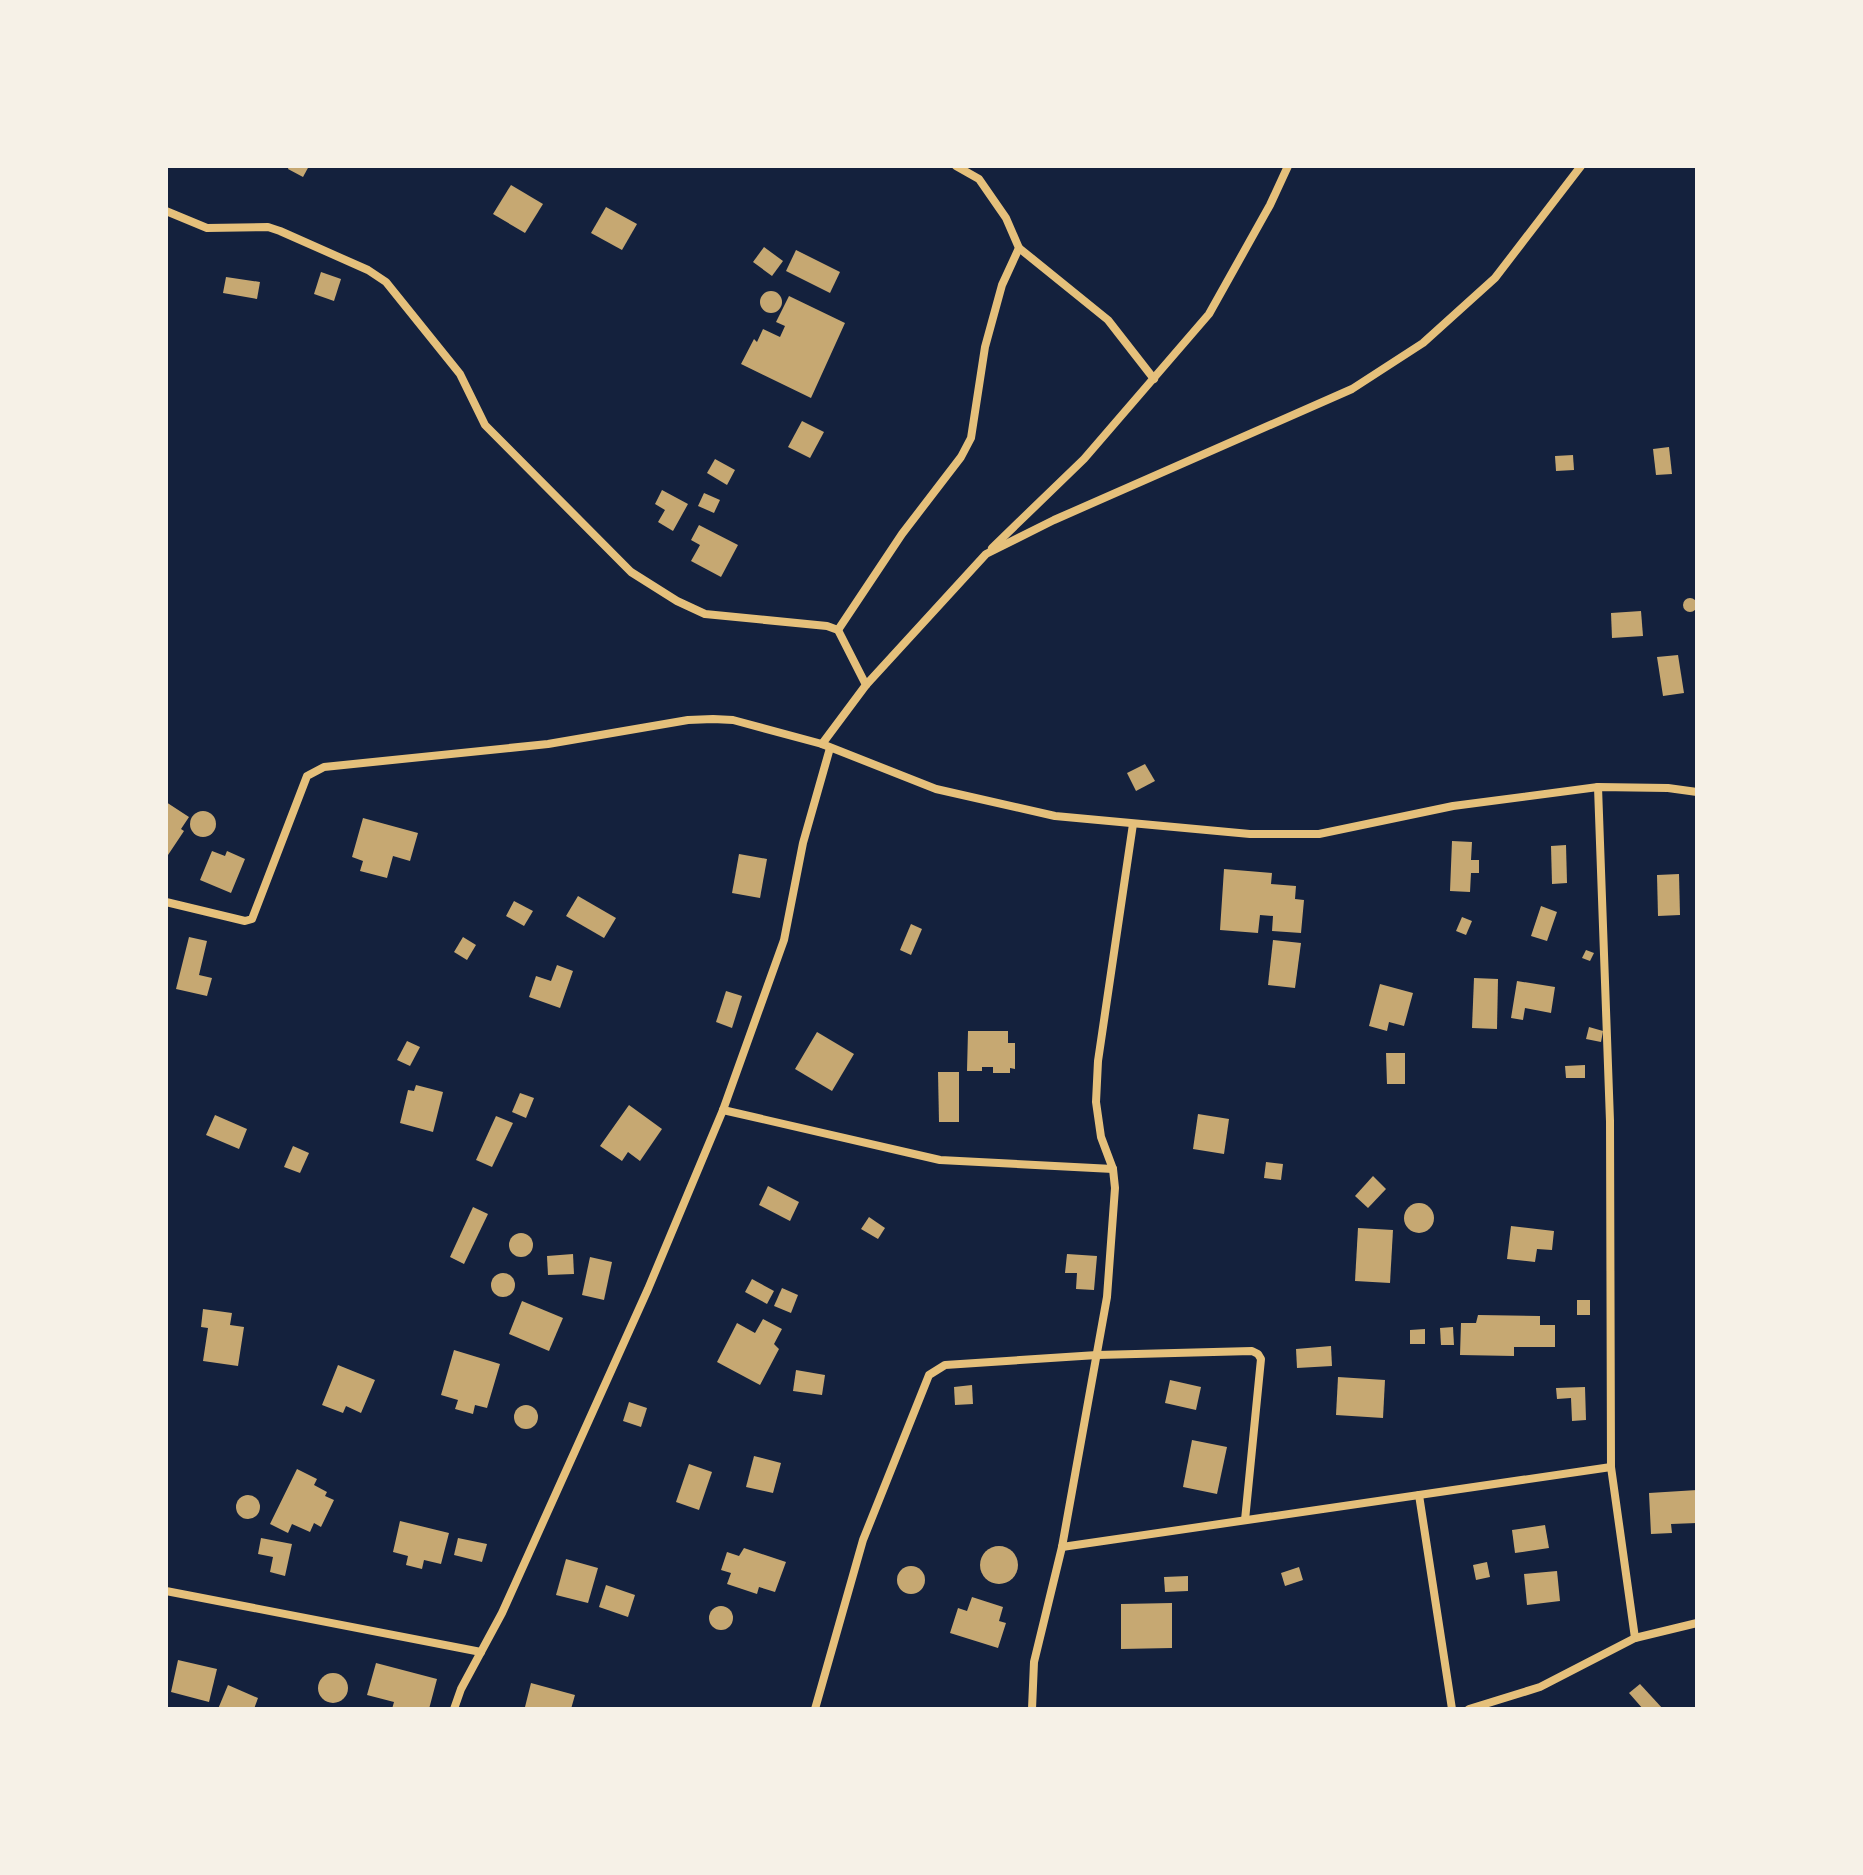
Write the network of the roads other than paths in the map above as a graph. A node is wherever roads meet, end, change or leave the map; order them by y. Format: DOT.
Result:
graph roads {
  1 [pos="956,166"];
  2 [pos="1288,166"];
  3 [pos="1581,166"];
  4 [pos="166,211"];
  5 [pos="1019,248"];
  6 [pos="1154,379"];
  7 [pos="986,554"];
  8 [pos="838,630"];
  9 [pos="866,685"];
  10 [pos="826,746"];
  11 [pos="1598,787"];
  12 [pos="1697,792"];
  13 [pos="1133,824"];
  14 [pos="166,902"];
  15 [pos="723,1110"];
  16 [pos="1113,1169"];
  17 [pos="1097,1355"];
  18 [pos="1611,1467"];
  19 [pos="1419,1495"];
  20 [pos="1245,1520"];
  21 [pos="1062,1547"];
  22 [pos="166,1591"];
  23 [pos="1697,1623"];
  24 [pos="1635,1638"];
  25 [pos="481,1652"];
  26 [pos="454,1709"];
  27 [pos="815,1709"];
  28 [pos="1032,1709"];
  29 [pos="1452,1709"];
  30 [pos="1469,1709"];
  1 -- 5 [label="street"];
  2 -- 6 [label="street"];
  3 -- 7 [label="street"];
  4 -- 8 [label="street"];
  5 -- 6 [label="street"];
  5 -- 8 [label="street"];
  6 -- 7 [label="street"];
  7 -- 9 [label="street"];
  8 -- 9 [label="street"];
  9 -- 10 [label="street"];
  10 -- 13 [label="street"];
  10 -- 14 [label="street"];
  10 -- 15 [label="street"];
  11 -- 12 [label="street"];
  11 -- 13 [label="street"];
  11 -- 18 [label="street"];
  13 -- 16 [label="street"];
  15 -- 16 [label="street"];
  15 -- 25 [label="street"];
  16 -- 17 [label="street"];
  17 -- 20 [label="street"];
  17 -- 21 [label="street"];
  17 -- 27 [label="street"];
  18 -- 19 [label="street"];
  18 -- 24 [label="street"];
  19 -- 20 [label="street"];
  19 -- 29 [label="street"];
  20 -- 21 [label="street"];
  21 -- 28 [label="street"];
  22 -- 25 [label="street"];
  23 -- 24 [label="street"];
  24 -- 30 [label="street"];
  25 -- 26 [label="street"];
}
